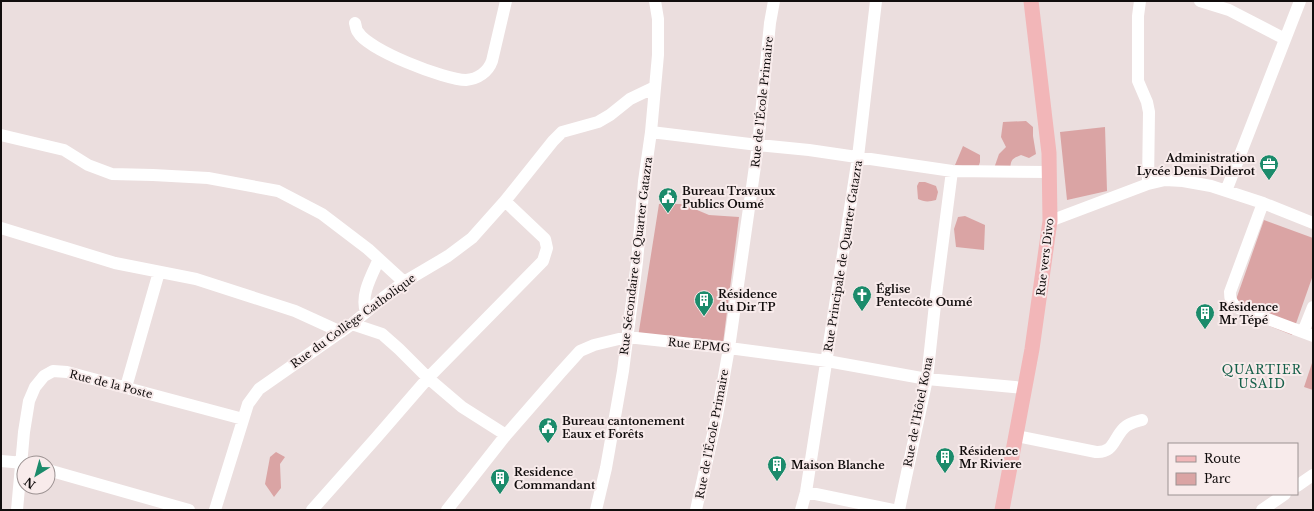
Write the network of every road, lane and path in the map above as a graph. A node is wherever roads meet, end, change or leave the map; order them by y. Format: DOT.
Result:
graph roads {
  1 [pos="506,1"];
  2 [pos="654,1"];
  3 [pos="774,1"];
  4 [pos="876,1"];
  5 [pos="1031,1"];
  6 [pos="1140,1"];
  7 [pos="1200,1"];
  8 [pos="1300,1"];
  9 [pos="355,23"];
  10 [pos="1285,39"];
  11 [pos="655,88"];
  12 [pos="651,132"];
  13 [pos="1,135"];
  14 [pos="758,145"];
  15 [pos="858,157"];
  16 [pos="952,171"];
  17 [pos="1050,172"];
  18 [pos="1148,184"];
  19 [pos="1226,191"];
  20 [pos="506,201"];
  21 [pos="1263,203"];
  22 [pos="1050,221"];
  23 [pos="1313,223"];
  24 [pos="1,228"];
  25 [pos="379,259"];
  26 [pos="159,272"];
  27 [pos="404,282"];
  28 [pos="1313,307"];
  29 [pos="366,312"];
  30 [pos="352,324"];
  31 [pos="341,332"];
  32 [pos="1308,334"];
  33 [pos="627,337"];
  34 [pos="729,348"];
  35 [pos="826,361"];
  36 [pos="428,378"];
  37 [pos="927,379"];
  38 [pos="126,387"];
  39 [pos="1025,388"];
  40 [pos="243,418"];
  41 [pos="1142,420"];
  42 [pos="506,435"];
  43 [pos="1016,436"];
  44 [pos="23,455"];
  45 [pos="1,461"];
  46 [pos="16,462"];
  47 [pos="56,472"];
  48 [pos="1313,475"];
  49 [pos="1298,485"];
  50 [pos="806,492"];
  51 [pos="19,495"];
  52 [pos="1284,495"];
  53 [pos="17,510"];
  54 [pos="189,510"];
  55 [pos="215,510"];
  56 [pos="312,510"];
  57 [pos="447,510"];
  58 [pos="596,510"];
  59 [pos="696,510"];
  60 [pos="801,510"];
  61 [pos="893,510"];
  62 [pos="898,510"];
  63 [pos="1002,510"];
  64 [pos="1262,510"];
  1 -- 9 [label="street"];
  2 -- 11 [label="street, Rue Sécondaire de Quarter Gatazra"];
  3 -- 14 [label="street, Rue de l'École Primaire"];
  4 -- 15 [label="street, Rue Principale de Quarter Gatazra"];
  5 -- 17 [label="main road, Rue vers Divo"];
  6 -- 18 [label="street"];
  7 -- 10 [label="street"];
  8 -- 10 [label="street"];
  10 -- 19 [label="street"];
  11 -- 12 [label="street, Rue Sécondaire de Quarter Gatazra"];
  11 -- 20 [label="street, Rue du Collège Catholique"];
  12 -- 14 [label="street"];
  12 -- 33 [label="street, Rue Sécondaire de Quarter Gatazra"];
  13 -- 25 [label="street"];
  14 -- 15 [label="street"];
  14 -- 34 [label="street, Rue de l'École Primaire"];
  15 -- 16 [label="street"];
  15 -- 35 [label="street, Rue Principale de Quarter Gatazra"];
  16 -- 17 [label="street"];
  16 -- 37 [label="street, Rue de l'Hôtel Kona"];
  17 -- 22 [label="main road, Rue vers Divo"];
  18 -- 19 [label="street"];
  18 -- 22 [label="street"];
  19 -- 21 [label="street"];
  20 -- 27 [label="street, Rue du Collège Catholique"];
  20 -- 36 [label="street"];
  21 -- 23 [label="street"];
  21 -- 32 [label="street"];
  22 -- 39 [label="main road, Rue vers Divo"];
  24 -- 26 [label="street"];
  25 -- 27 [label="street"];
  25 -- 29 [label="street"];
  26 -- 31 [label="street"];
  26 -- 38 [label="street"];
  27 -- 29 [label="street, Rue du Collège Catholique"];
  28 -- 32 [label="street"];
  29 -- 30 [label="street, Rue du Collège Catholique"];
  30 -- 31 [label="street, Rue du Collège Catholique"];
  30 -- 36 [label="street"];
  31 -- 40 [label="street, Rue du Collège Catholique"];
  33 -- 34 [label="street, Rue EPMG"];
  33 -- 42 [label="street, Rue EPMG"];
  33 -- 58 [label="street, Rue Sécondaire de Quarter Gatazra"];
  34 -- 35 [label="street, Rue EPMG"];
  34 -- 59 [label="street, Rue de l'École Primaire"];
  35 -- 37 [label="street, Rue EPMG"];
  35 -- 50 [label="street, Rue Principale de Quarter Gatazra"];
  36 -- 42 [label="street"];
  36 -- 56 [label="street"];
  37 -- 39 [label="street, Rue EPMG"];
  37 -- 62 [label="street, Rue de l'Hôtel Kona"];
  38 -- 40 [label="street, Rue de la Poste"];
  38 -- 44 [label="street, Rue de la Poste"];
  39 -- 43 [label="main road, Rue vers Divo"];
  40 -- 55 [label="street, Rue du Collège Catholique"];
  41 -- 43 [label="street"];
  42 -- 57 [label="street, Rue EPMG"];
  43 -- 63 [label="main road, Rue vers Divo"];
  45 -- 46 [label="street"];
  47 -- 54 [label="street"];
  48 -- 49 [label="street"];
  50 -- 60 [label="street, Rue Principale de Quarter Gatazra"];
  50 -- 61 [label="street"];
  51 -- 53 [label="street, Rue de la Poste"];
  52 -- 64 [label="street"];
}
